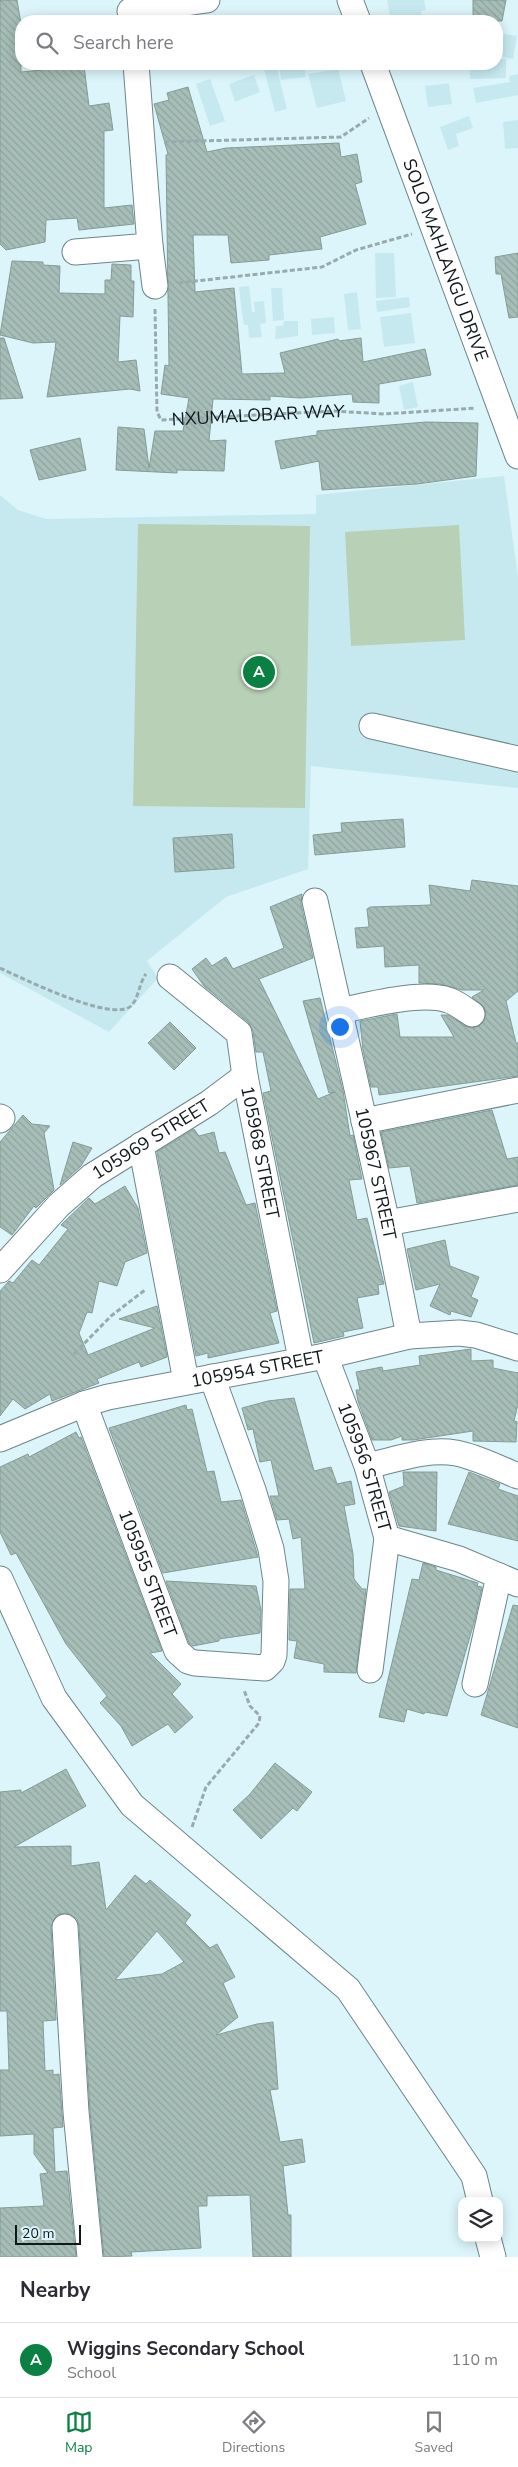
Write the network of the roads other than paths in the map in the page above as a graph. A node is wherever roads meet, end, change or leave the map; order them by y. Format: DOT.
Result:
graph roads {
  1 [pos="207,0"];
  2 [pos="350,0"];
  3 [pos="130,11"];
  4 [pos="356,15"];
  5 [pos="137,70"];
  6 [pos="375,70"];
  7 [pos="150,246"];
  8 [pos="75,252"];
  9 [pos="154,286"];
  10 [pos="518,456"];
  11 [pos="372,726"];
  12 [pos="518,759"];
  13 [pos="316,901"];
  14 [pos="170,977"];
  15 [pos="340,1011"];
  16 [pos="472,1014"];
  17 [pos="245,1076"];
  18 [pos="518,1090"];
  19 [pos="364,1121"];
  20 [pos="141,1145"];
  21 [pos="518,1199"];
  22 [pos="387,1223"];
  23 [pos="0,1270"];
  24 [pos="409,1336"];
  25 [pos="518,1348"];
  26 [pos="325,1356"];
  27 [pos="301,1359"];
  28 [pos="212,1377"];
  29 [pos="186,1381"];
  30 [pos="84,1404"];
  31 [pos="0,1439"];
  32 [pos="367,1466"];
  33 [pos="518,1476"];
  34 [pos="387,1538"];
  35 [pos="0,1579"];
  36 [pos="508,1580"];
  37 [pos="370,1670"];
  38 [pos="475,1684"];
  39 [pos="65,1927"];
  40 [pos="479,2197"];
  41 [pos="489,2242"];
  42 [pos="90,2257"];
  43 [pos="493,2257"];
  1 -- 3 [label="street"];
  2 -- 4 [label="street"];
  5 -- 7 [label="street"];
  6 -- 10 [label="street, SOLO MAHLANGU DRIVE"];
  7 -- 8 [label="street"];
  7 -- 9 [label="street"];
  11 -- 12 [label="street"];
  13 -- 15 [label="street, 105967 STREET"];
  14 -- 17 [label="street, 105968 STREET"];
  15 -- 16 [label="street"];
  15 -- 19 [label="street, 105967 STREET"];
  17 -- 20 [label="street, 105969 STREET"];
  17 -- 27 [label="street, 105968 STREET"];
  18 -- 19 [label="street"];
  19 -- 22 [label="street, 105967 STREET"];
  20 -- 23 [label="street, 105969 STREET"];
  20 -- 29 [label="street"];
  21 -- 22 [label="street"];
  22 -- 24 [label="street, 105967 STREET"];
  24 -- 25 [label="street, 105954 STREET"];
  24 -- 26 [label="street, 105954 STREET"];
  26 -- 27 [label="street, 105954 STREET"];
  26 -- 32 [label="street, 105956 STREET"];
  27 -- 28 [label="street, 105954 STREET"];
  28 -- 29 [label="street, 105954 STREET"];
  28 -- 30 [label="street, 105955 STREET"];
  29 -- 30 [label="street, 105954 STREET"];
  30 -- 31 [label="street, 105954 STREET"];
  32 -- 33 [label="street"];
  32 -- 34 [label="street, 105956 STREET"];
  34 -- 36 [label="street"];
  34 -- 37 [label="street, 105956 STREET"];
  35 -- 40 [label="street"];
  36 -- 38 [label="street"];
  39 -- 42 [label="street"];
  41 -- 43 [label="street"];
}
